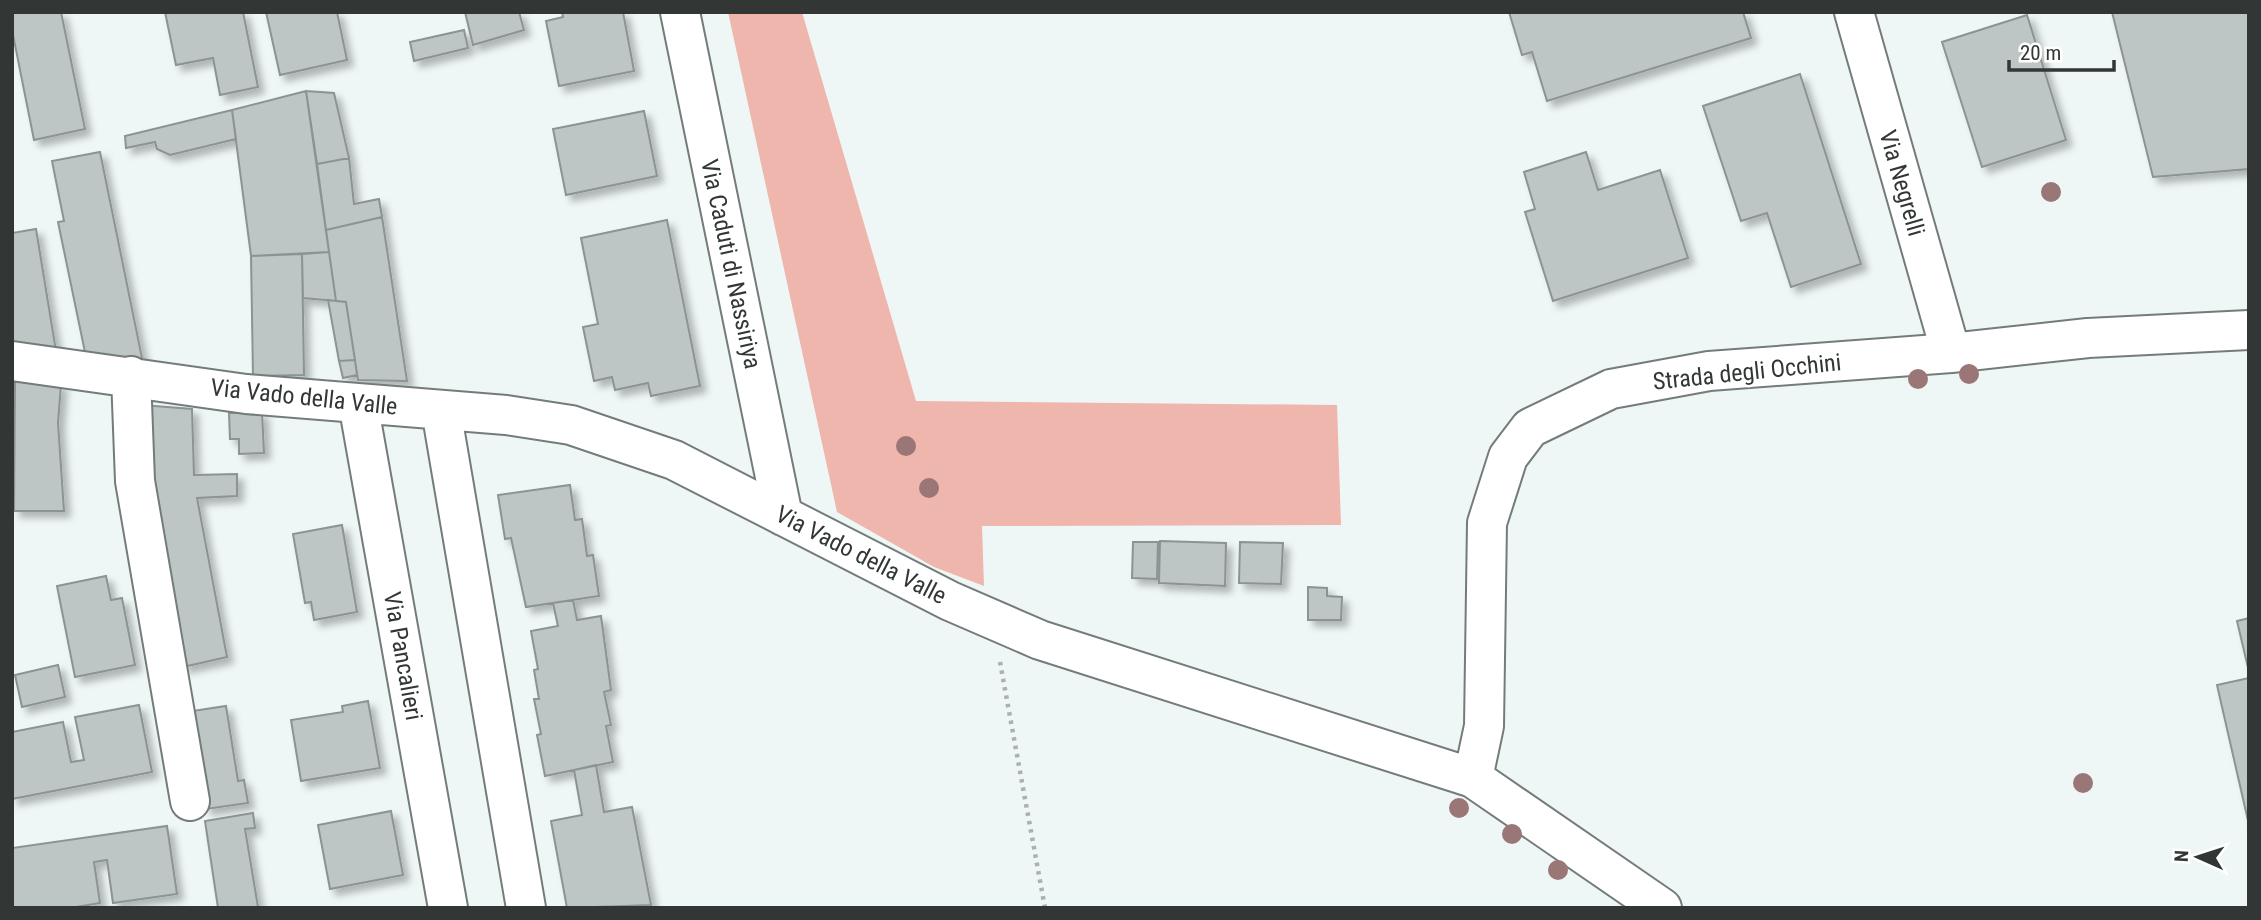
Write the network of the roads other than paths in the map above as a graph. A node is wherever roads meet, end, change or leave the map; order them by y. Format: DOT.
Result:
graph roads {
  1 [pos="680,12"];
  2 [pos="1853,12"];
  3 [pos="2249,330"];
  4 [pos="1951,353"];
  5 [pos="12,361"];
  6 [pos="131,376"];
  7 [pos="358,403"];
  8 [pos="441,410"];
  9 [pos="783,516"];
  10 [pos="1473,778"];
  11 [pos="190,800"];
  12 [pos="448,908"];
  13 [pos="526,908"];
  14 [pos="1662,908"];
  1 -- 9 [label="street, Via Caduti di Nassiriya"];
  2 -- 4 [label="street, Via Negrelli"];
  3 -- 4 [label="street, Strada degli Occhini"];
  4 -- 10 [label="street, Strada degli Occhini"];
  5 -- 6 [label="street, Via Vado della Valle"];
  6 -- 7 [label="street, Via Vado della Valle"];
  6 -- 11 [label="street"];
  7 -- 8 [label="street, Via Vado della Valle"];
  7 -- 12 [label="street, Via Pancalieri"];
  8 -- 9 [label="street, Via Vado della Valle"];
  8 -- 13 [label="street"];
  9 -- 10 [label="street, Via Vado della Valle"];
  10 -- 14 [label="street, Via Vado della Valle"];
}
